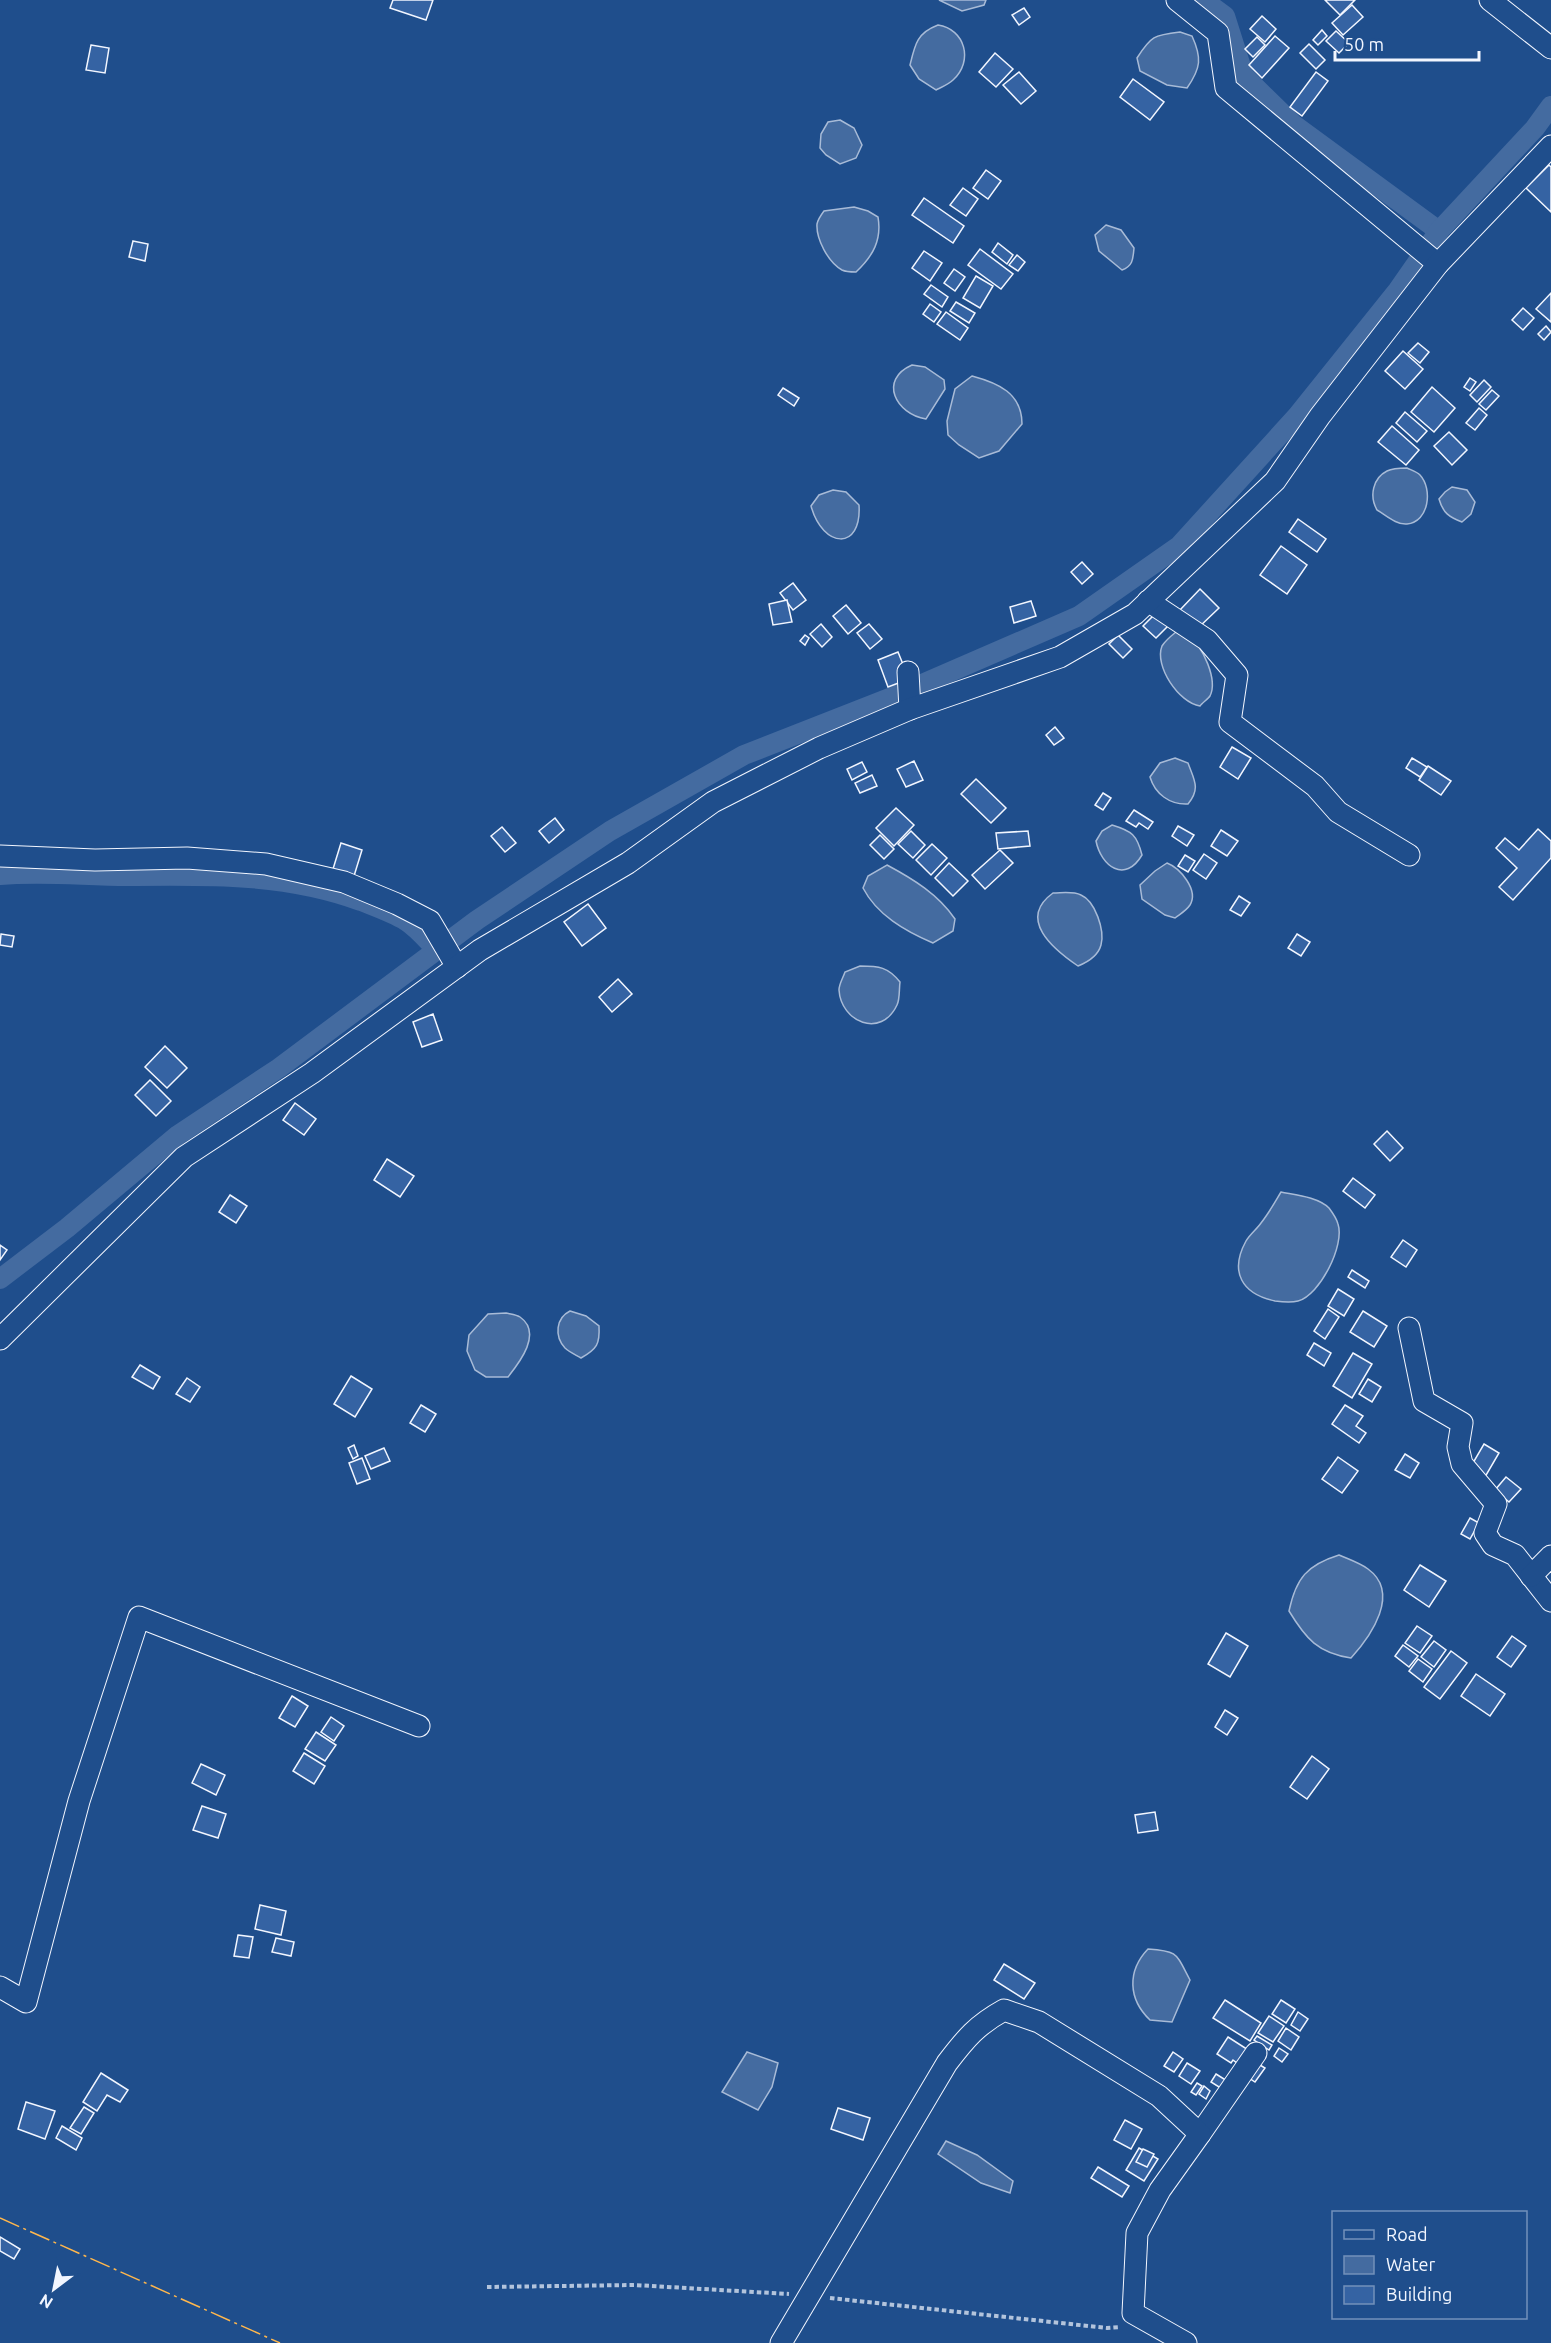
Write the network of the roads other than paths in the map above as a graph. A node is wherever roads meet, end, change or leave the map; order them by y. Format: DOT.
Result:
graph roads {
  1 [pos="1177,0"];
  2 [pos="1490,0"];
  3 [pos="1551,48"];
  4 [pos="1551,146"];
  5 [pos="1438,264"];
  6 [pos="1148,601"];
  7 [pos="908,672"];
  8 [pos="910,709"];
  9 [pos="1409,855"];
  10 [pos="0,856"];
  11 [pos="458,967"];
  12 [pos="1409,1328"];
  13 [pos="0,1339"];
  14 [pos="1551,1556"];
  15 [pos="1531,1576"];
  16 [pos="1551,1601"];
  17 [pos="419,1726"];
  18 [pos="0,1987"];
  19 [pos="1256,2053"];
  20 [pos="1200,2134"];
  21 [pos="781,2343"];
  22 [pos="1186,2343"];
  1 -- 5 [label="street"];
  2 -- 3 [label="street"];
  4 -- 5 [label="street"];
  5 -- 6 [label="street"];
  6 -- 8 [label="street"];
  6 -- 9 [label="street"];
  7 -- 8 [label="street"];
  8 -- 11 [label="street"];
  10 -- 11 [label="street"];
  11 -- 13 [label="street"];
  12 -- 15 [label="street"];
  14 -- 15 [label="street"];
  15 -- 16 [label="street"];
  17 -- 18 [label="street"];
  19 -- 20 [label="street"];
  20 -- 21 [label="street"];
  20 -- 22 [label="street"];
}
